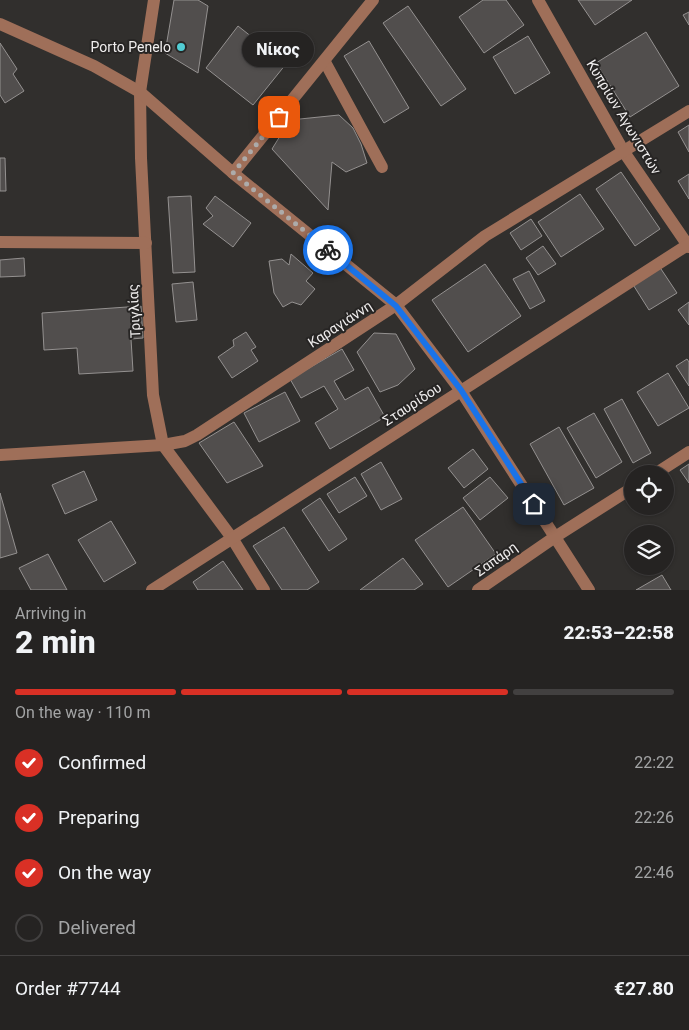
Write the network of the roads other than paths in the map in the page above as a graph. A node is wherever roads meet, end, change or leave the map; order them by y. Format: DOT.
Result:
graph roads {
  1 [pos="154,0"];
  2 [pos="373,0"];
  3 [pos="538,0"];
  4 [pos="0,24"];
  5 [pos="325,62"];
  6 [pos="140,92"];
  7 [pos="689,111"];
  8 [pos="624,152"];
  9 [pos="382,167"];
  10 [pos="233,173"];
  11 [pos="0,242"];
  12 [pos="146,243"];
  13 [pos="689,245"];
  14 [pos="396,306"];
  15 [pos="461,390"];
  16 [pos="163,445"];
  17 [pos="689,452"];
  18 [pos="0,455"];
  19 [pos="669,465"];
  20 [pos="624,493"];
  21 [pos="555,537"];
  22 [pos="232,538"];
  23 [pos="152,590"];
  24 [pos="264,590"];
  25 [pos="478,590"];
  26 [pos="589,590"];
  1 -- 6 [label="street, Τριγλίας"];
  2 -- 5 [label="street"];
  3 -- 8 [label="street, Κυπρίων Αγωνιστών"];
  4 -- 6 [label="street"];
  5 -- 9 [label="street"];
  5 -- 10 [label="street"];
  6 -- 10 [label="street"];
  6 -- 12 [label="street, Τριγλίας"];
  7 -- 8 [label="street, Καραγιάννη"];
  8 -- 13 [label="street, Κυπρίων Αγωνιστών"];
  8 -- 14 [label="street, Καραγιάννη"];
  10 -- 14 [label="street"];
  11 -- 12 [label="street"];
  12 -- 16 [label="street, Τριγλίας"];
  13 -- 15 [label="street, Σταυρίδου"];
  14 -- 15 [label="street"];
  14 -- 16 [label="street, Καραγιάννη"];
  15 -- 21 [label="street"];
  15 -- 22 [label="street, Σταυρίδου"];
  16 -- 18 [label="street, Καραγιάννη"];
  16 -- 22 [label="street, Τριγλίας"];
  17 -- 19 [label="street"];
  20 -- 21 [label="street, Σαπάρη"];
  21 -- 25 [label="street, Σαπάρη"];
  21 -- 26 [label="street"];
  22 -- 23 [label="street, Σταυρίδου"];
  22 -- 24 [label="street, Τριγλίας"];
}
